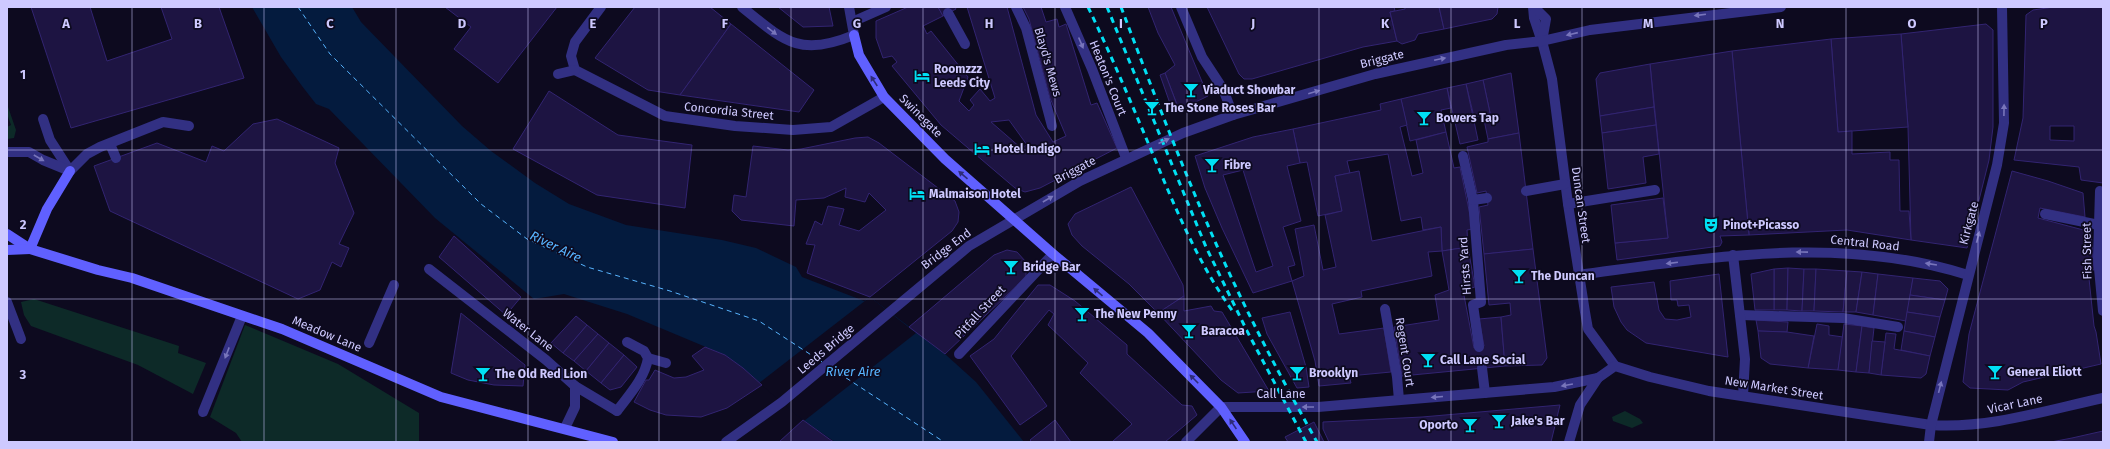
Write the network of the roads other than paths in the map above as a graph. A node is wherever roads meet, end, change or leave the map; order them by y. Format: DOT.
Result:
graph roads {
  1 [pos="601,7"];
  2 [pos="742,7"];
  3 [pos="849,7"];
  4 [pos="886,7"];
  5 [pos="1016,7"];
  6 [pos="1065,7"];
  7 [pos="1181,7"];
  8 [pos="1534,7"];
  9 [pos="1781,7"];
  10 [pos="2002,7"];
  11 [pos="948,13"];
  12 [pos="852,22"];
  13 [pos="854,35"];
  14 [pos="1542,41"];
  15 [pos="965,44"];
  16 [pos="575,70"];
  17 [pos="558,74"];
  18 [pos="884,97"];
  19 [pos="1233,115"];
  20 [pos="43,119"];
  21 [pos="189,126"];
  22 [pos="1052,126"];
  23 [pos="110,144"];
  24 [pos="7,152"];
  25 [pos="1464,156"];
  26 [pos="116,158"];
  27 [pos="1126,158"];
  28 [pos="70,171"];
  29 [pos="1565,184"];
  30 [pos="1655,190"];
  31 [pos="1526,191"];
  32 [pos="2100,191"];
  33 [pos="1487,198"];
  34 [pos="1473,200"];
  35 [pos="1568,204"];
  36 [pos="2045,214"];
  37 [pos="1014,219"];
  38 [pos="2099,225"];
  39 [pos="7,234"];
  40 [pos="30,249"];
  41 [pos="7,250"];
  42 [pos="1053,254"];
  43 [pos="1733,255"];
  44 [pos="430,269"];
  45 [pos="1578,275"];
  46 [pos="1968,275"];
  47 [pos="394,285"];
  48 [pos="7,302"];
  49 [pos="898,306"];
  50 [pos="1385,309"];
  51 [pos="2103,311"];
  52 [pos="1740,315"];
  53 [pos="242,316"];
  54 [pos="1898,327"];
  55 [pos="21,339"];
  56 [pos="627,342"];
  57 [pos="369,343"];
  58 [pos="1479,347"];
  59 [pos="959,354"];
  60 [pos="648,358"];
  61 [pos="666,363"];
  62 [pos="1615,366"];
  63 [pos="1482,368"];
  64 [pos="1598,378"];
  65 [pos="575,386"];
  66 [pos="1485,393"];
  67 [pos="1743,396"];
  68 [pos="2103,398"];
  69 [pos="1399,400"];
  70 [pos="1221,407"];
  71 [pos="203,412"];
  72 [pos="1930,425"];
  73 [pos="565,428"];
  74 [pos="613,442"];
  75 [pos="726,442"];
  76 [pos="1186,442"];
  77 [pos="1244,442"];
  78 [pos="1569,442"];
  79 [pos="1929,442"];
  1 -- 16 [label="street"];
  2 -- 13 [label="street, one-way"];
  3 -- 12 [label="street, Swinegate"];
  4 -- 12 [label="street"];
  5 -- 22 [label="street, Blayd's Mews"];
  6 -- 27 [label="street, Heaton's Court, one-way"];
  7 -- 19 [label="street"];
  8 -- 14 [label="street, Duncan Street"];
  9 -- 14 [label="street, Briggate, one-way"];
  46 -- 10 [label="street, Kirkgate, one-way"];
  11 -- 15 [label="street"];
  12 -- 13 [label="street, Swinegate"];
  18 -- 13 [label="street, Swinegate, one-way"];
  19 -- 14 [label="street, Briggate, one-way"];
  14 -- 29 [label="street, Duncan Street"];
  16 -- 17 [label="street"];
  16 -- 18 [label="street, Concordia Street"];
  37 -- 18 [label="street, Swinegate, one-way"];
  27 -- 19 [label="street, Briggate, one-way"];
  20 -- 28 [label="street"];
  21 -- 23 [label="street"];
  23 -- 26 [label="street"];
  23 -- 28 [label="street"];
  24 -- 28 [label="street, one-way"];
  25 -- 34 [label="street, Hirsts Yard"];
  37 -- 27 [label="street, Briggate, one-way"];
  28 -- 40 [label="street"];
  29 -- 31 [label="street"];
  29 -- 35 [label="street, Duncan Street"];
  30 -- 35 [label="street"];
  32 -- 38 [label="street, Fish Street"];
  33 -- 34 [label="street"];
  34 -- 58 [label="street, Hirsts Yard"];
  35 -- 45 [label="street, Duncan Street"];
  36 -- 38 [label="street"];
  37 -- 42 [label="street"];
  37 -- 49 [label="street, Bridge End"];
  38 -- 51 [label="street, Fish Street"];
  39 -- 40 [label="street, Meadow Lane"];
  40 -- 41 [label="street, Meadow Lane"];
  40 -- 53 [label="street, Meadow Lane"];
  42 -- 59 [label="street, Pitfall Street"];
  70 -- 42 [label="street, one-way"];
  43 -- 45 [label="street, Central Road, one-way"];
  46 -- 43 [label="street, Central Road, one-way"];
  43 -- 52 [label="street"];
  44 -- 65 [label="street, Water Lane"];
  45 -- 62 [label="street, Duncan Street"];
  72 -- 46 [label="street, Kirkgate, one-way"];
  47 -- 57 [label="street"];
  48 -- 55 [label="street"];
  49 -- 75 [label="street, Leeds Bridge"];
  50 -- 69 [label="street, Regent Court"];
  52 -- 54 [label="street"];
  52 -- 67 [label="street"];
  53 -- 71 [label="street, one-way"];
  53 -- 73 [label="street, Meadow Lane"];
  56 -- 60 [label="street"];
  60 -- 61 [label="street"];
  60 -- 65 [label="street"];
  62 -- 64 [label="street, Call Lane"];
  62 -- 67 [label="street, New Market Street"];
  63 -- 66 [label="street"];
  64 -- 66 [label="street, Call Lane, one-way"];
  64 -- 78 [label="street"];
  65 -- 73 [label="street"];
  66 -- 69 [label="street, Call Lane, one-way"];
  67 -- 72 [label="street, New Market Street"];
  68 -- 72 [label="street, Vicar Lane"];
  69 -- 70 [label="street, Call Lane, one-way"];
  70 -- 76 [label="street"];
  77 -- 70 [label="street, one-way"];
  72 -- 79 [label="street, Kirkgate"];
  73 -- 74 [label="street, Meadow Lane"];
}
